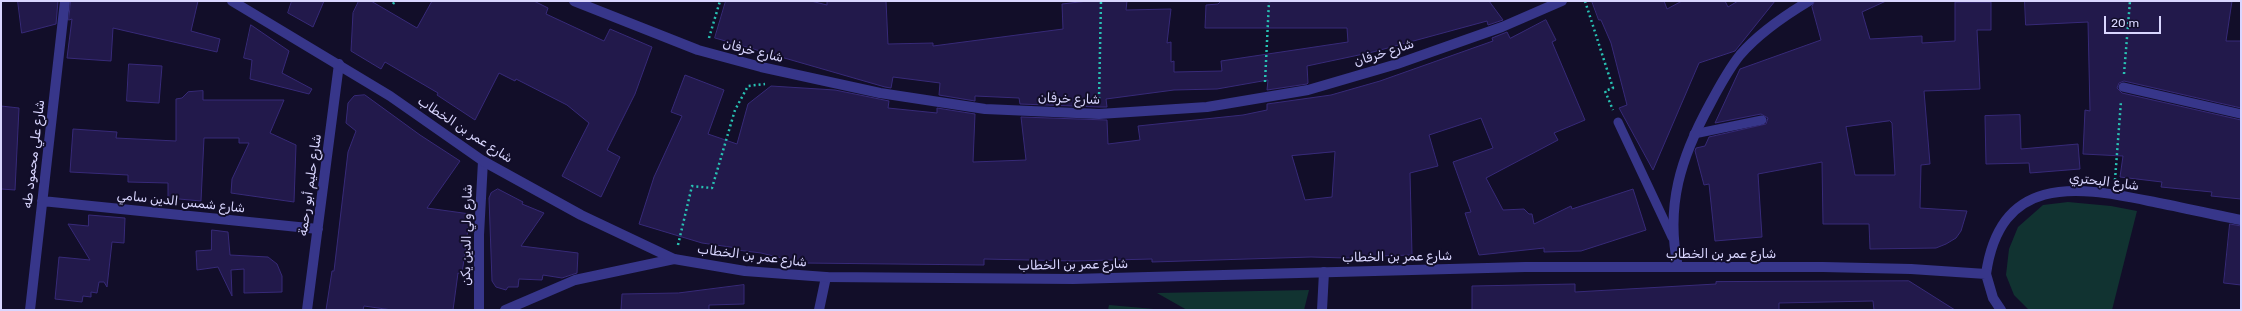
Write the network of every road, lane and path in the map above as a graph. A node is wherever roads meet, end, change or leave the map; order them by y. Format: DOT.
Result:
graph roads {
  1 [pos="65,1"];
  2 [pos="232,1"];
  3 [pos="395,1"];
  4 [pos="574,1"];
  5 [pos="720,1"];
  6 [pos="1101,1"];
  7 [pos="1269,1"];
  8 [pos="1562,1"];
  9 [pos="1585,1"];
  10 [pos="1809,1"];
  11 [pos="393,4"];
  12 [pos="704,52"];
  13 [pos="338,64"];
  14 [pos="783,72"];
  15 [pos="2123,87"];
  16 [pos="1264,99"];
  17 [pos="1099,114"];
  18 [pos="2241,114"];
  19 [pos="1762,120"];
  20 [pos="1618,122"];
  21 [pos="1694,134"];
  22 [pos="483,161"];
  23 [pos="42,201"];
  24 [pos="2241,220"];
  25 [pos="318,229"];
  26 [pos="1672,238"];
  27 [pos="674,259"];
  28 [pos="1678,266"];
  29 [pos="1324,272"];
  30 [pos="1986,274"];
  31 [pos="826,277"];
  32 [pos="30,310"];
  33 [pos="307,310"];
  34 [pos="479,310"];
  35 [pos="505,310"];
  36 [pos="819,310"];
  37 [pos="1322,310"];
  38 [pos="2002,310"];
  1 -- 23 [label="street, شارع علي محمود طه"];
  2 -- 13 [label="street, شارع عمر بن الخطاب"];
  3 -- 11 [label="path"];
  4 -- 12 [label="street, شارع خرفان"];
  5 -- 12 [label="path"];
  6 -- 17 [label="path"];
  7 -- 16 [label="path"];
  8 -- 16 [label="street, شارع خرفان"];
  9 -- 20 [label="path"];
  10 -- 21 [label="street"];
  12 -- 14 [label="street, شارع خرفان"];
  13 -- 22 [label="street, شارع عمر بن الخطاب"];
  13 -- 25 [label="street, شارع حليم أبو رحمة"];
  14 -- 17 [label="street, شارع خرفان"];
  14 -- 27 [label="path"];
  15 -- 18 [label="lane"];
  16 -- 17 [label="street, شارع خرفان"];
  19 -- 21 [label="lane"];
  20 -- 26 [label="lane"];
  21 -- 26 [label="street"];
  22 -- 27 [label="street, شارع عمر بن الخطاب"];
  22 -- 34 [label="street, شارع ولي الدين يكن"];
  23 -- 25 [label="street, شارع شمس الدين سامي"];
  23 -- 32 [label="street, شارع علي محمود طه"];
  24 -- 30 [label="street, شارع البحتري"];
  25 -- 33 [label="street, شارع حليم أبو رحمة"];
  26 -- 28 [label="street"];
  27 -- 31 [label="street, شارع عمر بن الخطاب"];
  27 -- 35 [label="street"];
  28 -- 29 [label="street, شارع عمر بن الخطاب"];
  28 -- 30 [label="street, شارع عمر بن الخطاب"];
  29 -- 31 [label="street, شارع عمر بن الخطاب"];
  29 -- 37 [label="street"];
  30 -- 38 [label="street"];
  31 -- 36 [label="street"];
}
